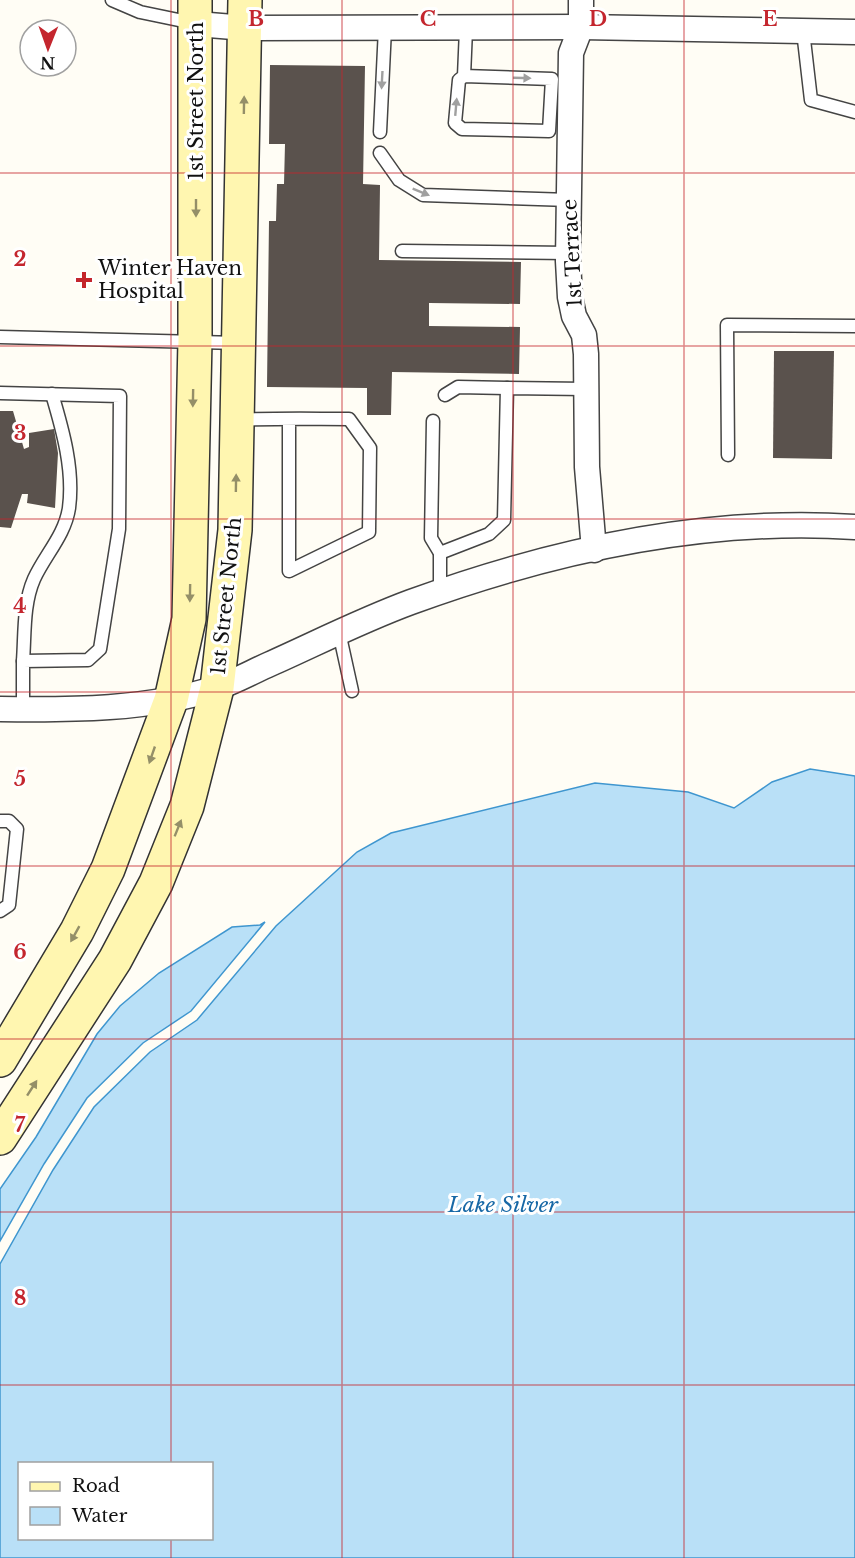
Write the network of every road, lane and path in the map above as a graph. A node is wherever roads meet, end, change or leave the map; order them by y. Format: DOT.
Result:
graph roads {
  1 [pos="112,0"];
  2 [pos="581,0"];
  3 [pos="196,12"];
  4 [pos="245,14"];
  5 [pos="581,27"];
  6 [pos="385,28"];
  7 [pos="466,29"];
  8 [pos="803,31"];
  9 [pos="855,32"];
  10 [pos="464,76"];
  11 [pos="855,112"];
  12 [pos="560,131"];
  13 [pos="380,132"];
  14 [pos="380,153"];
  15 [pos="569,200"];
  16 [pos="402,251"];
  17 [pos="568,253"];
  18 [pos="855,326"];
  19 [pos="0,337"];
  20 [pos="195,340"];
  21 [pos="239,343"];
  22 [pos="507,388"];
  23 [pos="586,389"];
  24 [pos="0,393"];
  25 [pos="52,394"];
  26 [pos="445,395"];
  27 [pos="289,419"];
  28 [pos="237,420"];
  29 [pos="433,421"];
  30 [pos="728,455"];
  31 [pos="855,527"];
  32 [pos="594,550"];
  33 [pos="440,553"];
  34 [pos="440,592"];
  35 [pos="339,632"];
  36 [pos="23,661"];
  37 [pos="217,688"];
  38 [pos="352,692"];
  39 [pos="171,700"];
  40 [pos="11,709"];
  41 [pos="0,821"];
  42 [pos="0,911"];
  43 [pos="0,1060"];
  44 [pos="0,1138"];
  1 -- 3 [label="lane"];
  2 -- 5 [label="street, 1st Terrace"];
  3 -- 4 [label="street"];
  3 -- 20 [label="main road, 1st Street North, one-way"];
  4 -- 6 [label="street"];
  21 -- 4 [label="main road, 1st Street North, one-way"];
  5 -- 7 [label="street"];
  5 -- 8 [label="street"];
  5 -- 12 [label="street, 1st Terrace"];
  6 -- 7 [label="street"];
  6 -- 13 [label="lane, one-way"];
  7 -- 10 [label="lane"];
  8 -- 9 [label="street"];
  8 -- 11 [label="lane"];
  10 -- 12 [label="lane, one-way"];
  12 -- 10 [label="lane, one-way"];
  12 -- 15 [label="street, 1st Terrace"];
  14 -- 15 [label="lane, one-way"];
  15 -- 17 [label="street, 1st Terrace"];
  16 -- 17 [label="lane"];
  17 -- 23 [label="street, 1st Terrace"];
  18 -- 30 [label="lane"];
  19 -- 20 [label="lane"];
  20 -- 21 [label="lane"];
  20 -- 39 [label="main road, 1st Street North, one-way"];
  21 -- 28 [label="main road, 1st Street North"];
  22 -- 23 [label="lane"];
  22 -- 26 [label="lane"];
  22 -- 33 [label="lane"];
  23 -- 32 [label="street, 1st Terrace"];
  24 -- 25 [label="lane"];
  25 -- 36 [label="lane"];
  25 -- 36 [label="lane"];
  27 -- 27 [label="lane"];
  27 -- 28 [label="lane"];
  37 -- 28 [label="main road, 1st Street North, one-way"];
  29 -- 33 [label="lane"];
  31 -- 32 [label="street"];
  32 -- 34 [label="street"];
  33 -- 34 [label="lane"];
  34 -- 35 [label="street"];
  35 -- 37 [label="street"];
  35 -- 38 [label="lane"];
  36 -- 40 [label="lane"];
  37 -- 39 [label="street"];
  44 -- 37 [label="main road, 1st Street North, one-way"];
  39 -- 40 [label="street"];
  39 -- 43 [label="main road, 1st Street North, one-way"];
  41 -- 42 [label="lane"];
}
